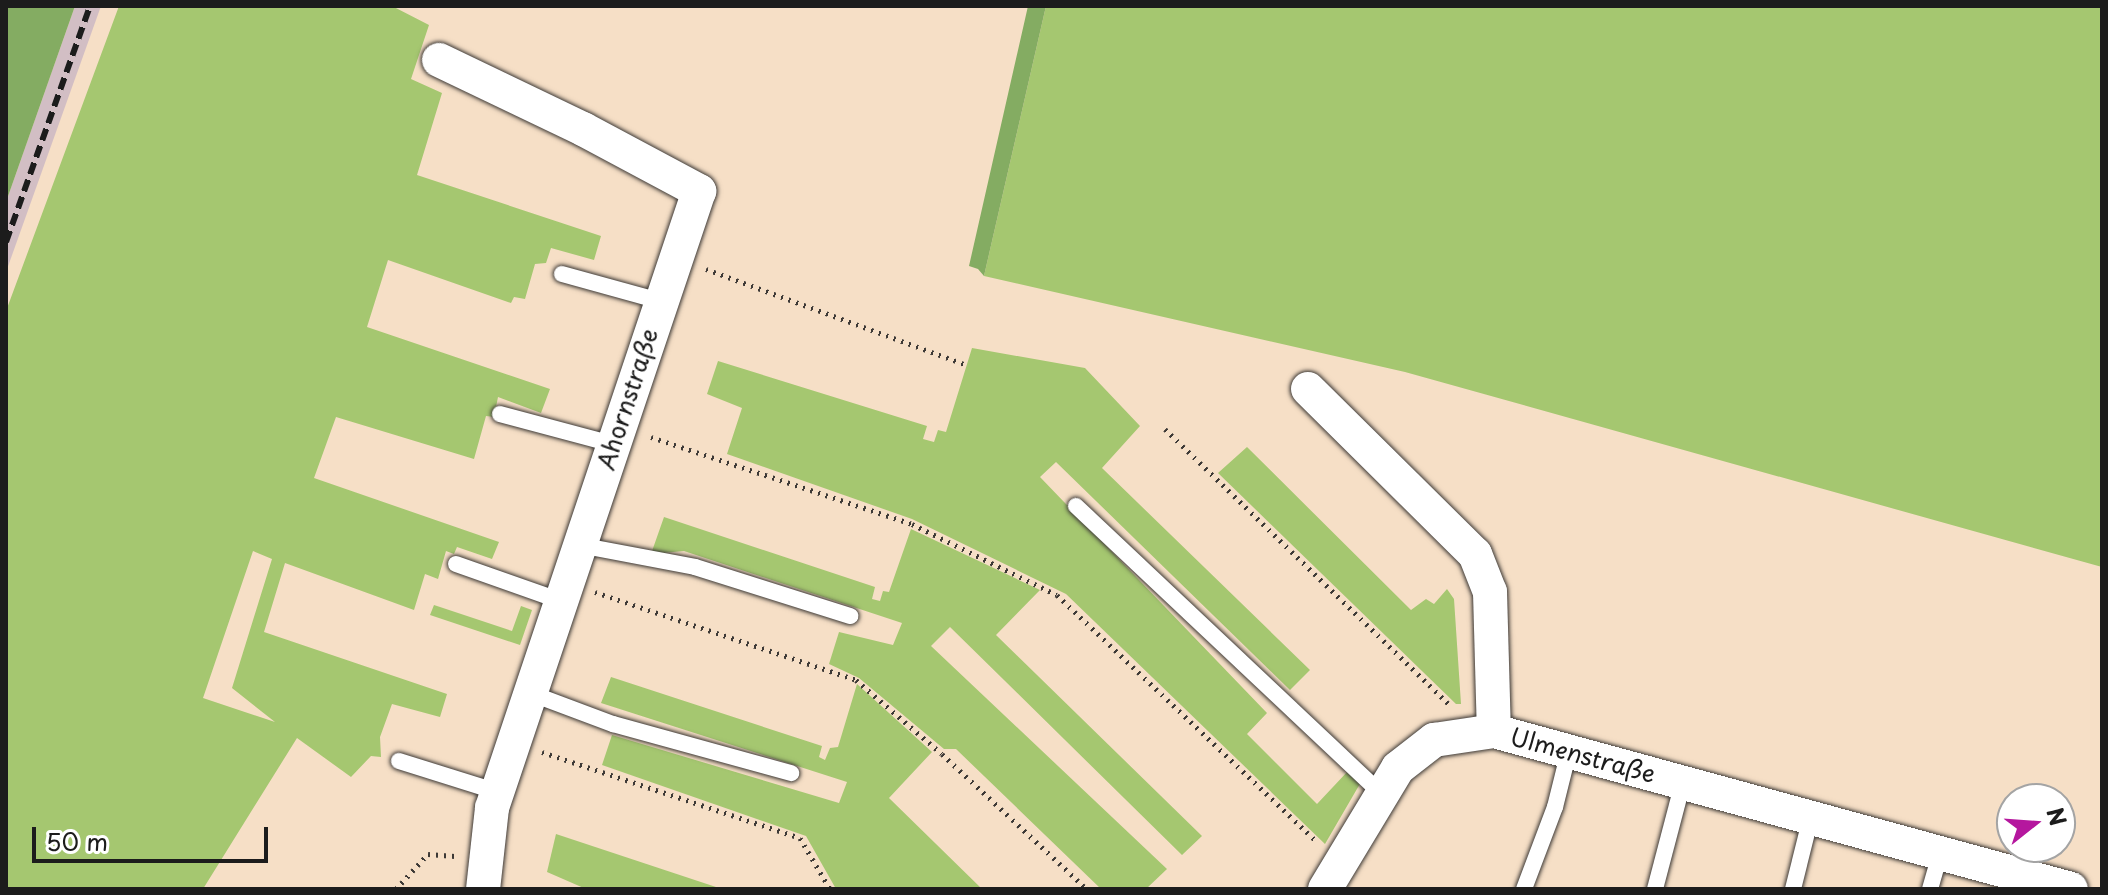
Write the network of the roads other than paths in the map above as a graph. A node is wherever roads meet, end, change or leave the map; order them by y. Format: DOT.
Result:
graph roads {
  1 [pos="439,60"];
  2 [pos="562,274"];
  3 [pos="660,301"];
  4 [pos="1308,389"];
  5 [pos="500,414"];
  6 [pos="615,435"];
  7 [pos="1076,506"];
  8 [pos="579,545"];
  9 [pos="456,564"];
  10 [pos="564,592"];
  11 [pos="850,616"];
  12 [pos="530,693"];
  13 [pos="1494,731"];
  14 [pos="1569,751"];
  15 [pos="399,761"];
  16 [pos="791,773"];
  17 [pos="1683,782"];
  18 [pos="498,792"];
  19 [pos="1382,794"];
  20 [pos="1811,817"];
  21 [pos="1940,853"];
  22 [pos="484,874"];
  23 [pos="1332,877"];
  24 [pos="1524,889"];
  25 [pos="1655,889"];
  26 [pos="1793,889"];
  27 [pos="1930,889"];
  28 [pos="2071,889"];
  1 -- 3 [label="street, Ahornstraße"];
  2 -- 3 [label="lane"];
  3 -- 6 [label="street, Ahornstraße"];
  4 -- 13 [label="street, Ulmenstraße"];
  5 -- 6 [label="lane"];
  6 -- 8 [label="street, Ahornstraße"];
  7 -- 19 [label="lane"];
  8 -- 10 [label="street, Ahornstraße"];
  8 -- 11 [label="lane"];
  9 -- 10 [label="lane"];
  10 -- 12 [label="street, Ahornstraße"];
  12 -- 16 [label="lane"];
  12 -- 18 [label="street, Ahornstraße"];
  13 -- 14 [label="street, Ulmenstraße"];
  13 -- 19 [label="street"];
  14 -- 17 [label="street, Ulmenstraße"];
  14 -- 24 [label="lane"];
  15 -- 18 [label="lane"];
  17 -- 20 [label="street, Ulmenstraße"];
  17 -- 25 [label="lane"];
  18 -- 22 [label="street, Ahornstraße"];
  19 -- 23 [label="street"];
  20 -- 21 [label="street, Ulmenstraße"];
  20 -- 26 [label="lane"];
  21 -- 27 [label="lane"];
  21 -- 28 [label="street, Ulmenstraße"];
}
